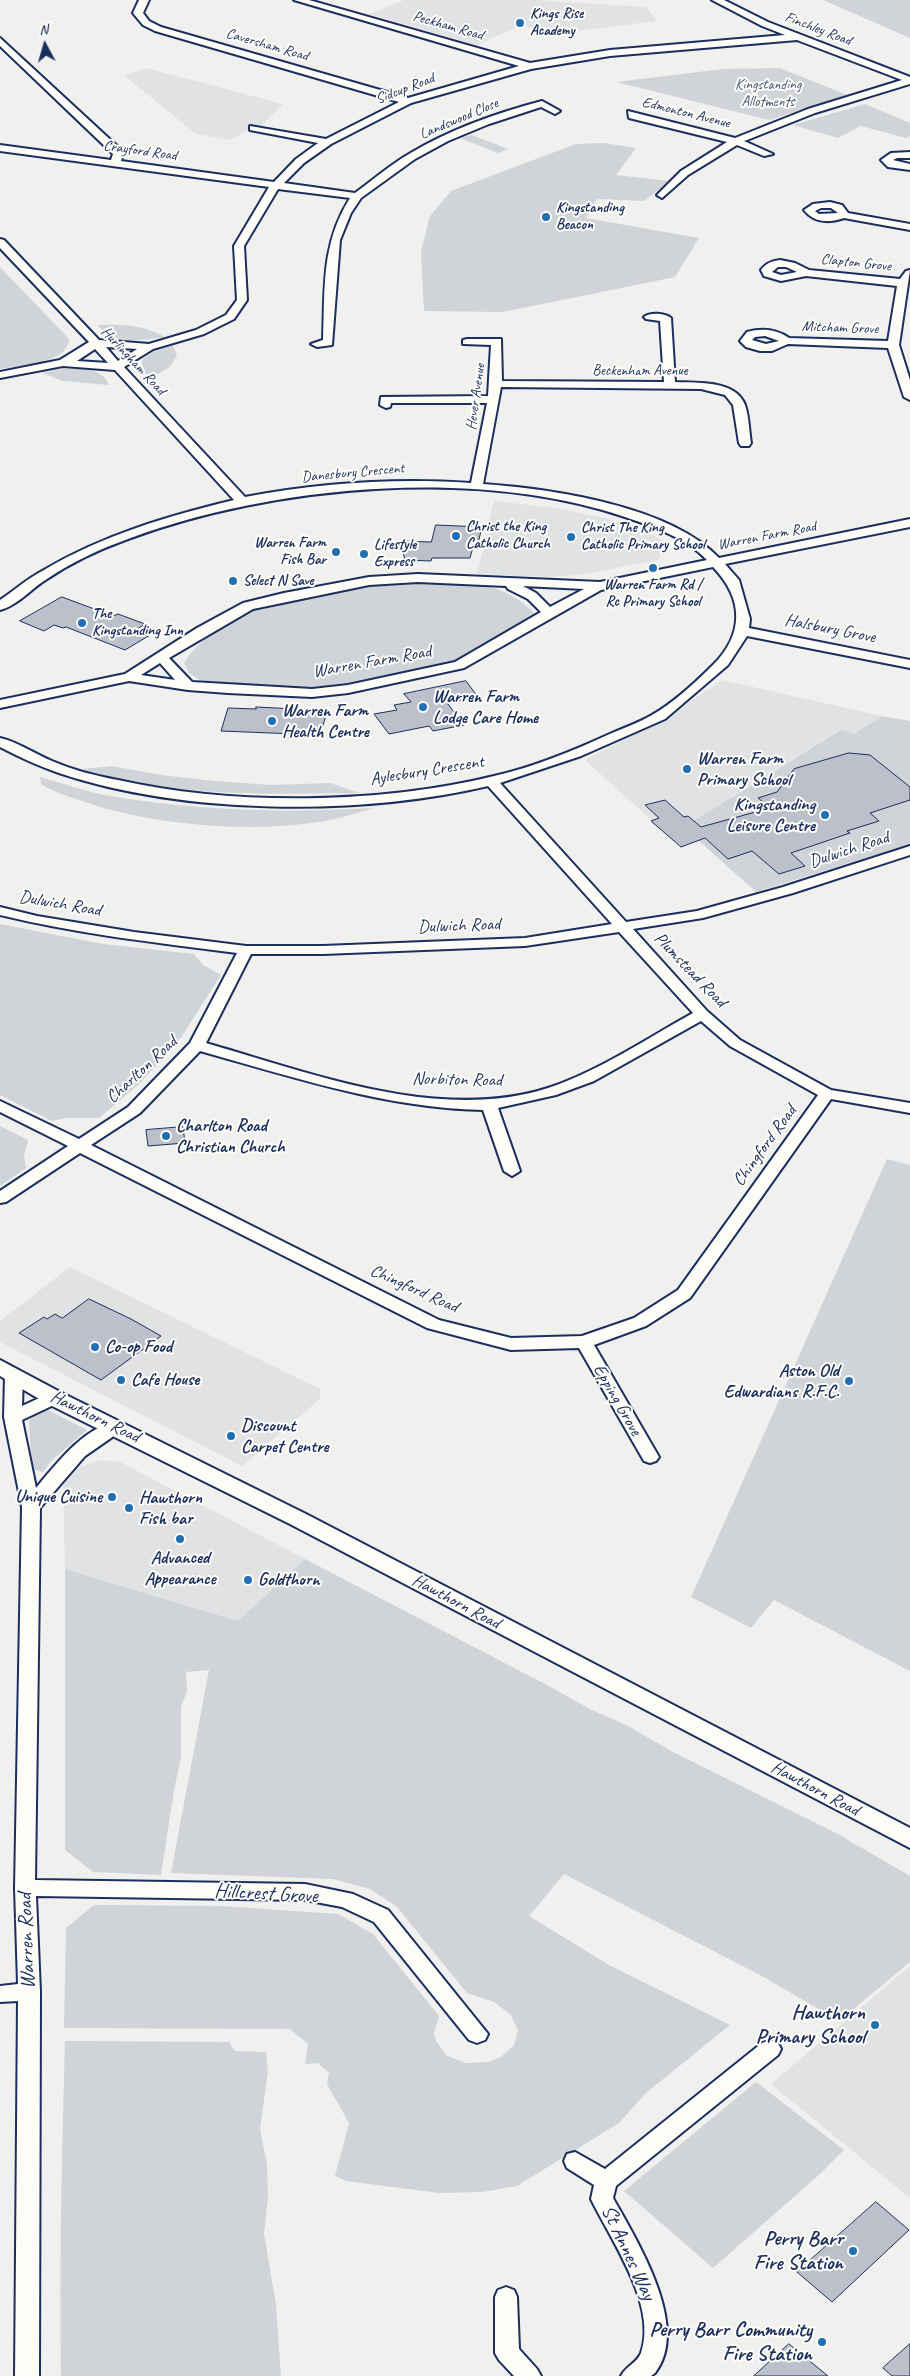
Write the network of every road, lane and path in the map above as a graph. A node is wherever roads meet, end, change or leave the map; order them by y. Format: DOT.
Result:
graph roads {
  1 [pos="144,0"];
  2 [pos="299,0"];
  3 [pos="717,0"];
  4 [pos="796,37"];
  5 [pos="0,41"];
  6 [pos="530,66"];
  7 [pos="910,81"];
  8 [pos="408,101"];
  9 [pos="555,111"];
  10 [pos="631,112"];
  11 [pos="254,128"];
  12 [pos="736,141"];
  13 [pos="327,142"];
  14 [pos="0,148"];
  15 [pos="769,154"];
  16 [pos="910,155"];
  17 [pos="115,163"];
  18 [pos="910,167"];
  19 [pos="275,186"];
  20 [pos="662,195"];
  21 [pos="357,196"];
  22 [pos="844,215"];
  23 [pos="910,227"];
  24 [pos="0,242"];
  25 [pos="806,273"];
  26 [pos="910,273"];
  27 [pos="903,283"];
  28 [pos="650,317"];
  29 [pos="786,341"];
  30 [pos="467,342"];
  31 [pos="95,343"];
  32 [pos="317,344"];
  33 [pos="893,345"];
  34 [pos="149,346"];
  35 [pos="63,363"];
  36 [pos="116,367"];
  37 [pos="0,375"];
  38 [pos="496,384"];
  39 [pos="670,386"];
  40 [pos="910,397"];
  41 [pos="492,400"];
  42 [pos="386,405"];
  43 [pos="745,443"];
  44 [pos="477,486"];
  45 [pos="242,502"];
  46 [pos="910,512"];
  47 [pos="910,523"];
  48 [pos="894,527"];
  49 [pos="910,529"];
  50 [pos="718,562"];
  51 [pos="500,583"];
  52 [pos="600,586"];
  53 [pos="0,606"];
  54 [pos="549,612"];
  55 [pos="743,631"];
  56 [pos="161,657"];
  57 [pos="910,664"];
  58 [pos="129,677"];
  59 [pos="188,686"];
  60 [pos="0,704"];
  61 [pos="0,742"];
  62 [pos="491,782"];
  63 [pos="910,850"];
  64 [pos="0,911"];
  65 [pos="623,928"];
  66 [pos="246,950"];
  67 [pos="702,1014"];
  68 [pos="197,1045"];
  69 [pos="827,1094"];
  70 [pos="489,1105"];
  71 [pos="0,1106"];
  72 [pos="910,1108"];
  73 [pos="79,1146"];
  74 [pos="512,1171"];
  75 [pos="0,1198"];
  76 [pos="584,1342"];
  77 [pos="7,1372"];
  78 [pos="54,1398"];
  79 [pos="12,1417"];
  80 [pos="115,1427"];
  81 [pos="650,1457"];
  82 [pos="31,1506"];
  83 [pos="910,1839"];
  84 [pos="24,1888"];
  85 [pos="29,1992"];
  86 [pos="0,1994"];
  87 [pos="478,2034"];
  88 [pos="770,2049"];
  89 [pos="574,2161"];
  90 [pos="606,2181"];
  91 [pos="506,2297"];
  92 [pos="27,2376"];
  93 [pos="529,2376"];
  94 [pos="633,2376"];
  1 -- 8 [label="street, Caversham Road"];
  2 -- 6 [label="street, Peckham Road"];
  3 -- 4 [label="street, Finchley Road"];
  4 -- 6 [label="street, Sidcup Road"];
  4 -- 7 [label="street, Finchley Road"];
  5 -- 17 [label="street"];
  6 -- 8 [label="street, Sidcup Road"];
  7 -- 12 [label="street, Edmonton Avenue"];
  8 -- 13 [label="street, Sidcup Road"];
  9 -- 21 [label="street, Landswood Close"];
  10 -- 12 [label="street, Edmonton Avenue"];
  11 -- 13 [label="street"];
  12 -- 15 [label="street, Edmonton Avenue"];
  12 -- 20 [label="street, Edmonton Avenue"];
  13 -- 19 [label="street, Sidcup Road"];
  14 -- 17 [label="street, Crayford Road"];
  16 -- 18 [label="street"];
  17 -- 19 [label="street, Crayford Road"];
  19 -- 21 [label="street"];
  19 -- 34 [label="street, Sidcup Road"];
  21 -- 32 [label="street, Landswood Close"];
  22 -- 23 [label="street"];
  24 -- 31 [label="street, Hurlingham Road"];
  25 -- 27 [label="street, Clapton Grove"];
  26 -- 27 [label="street"];
  27 -- 33 [label="street"];
  28 -- 39 [label="street"];
  29 -- 33 [label="street, Mitcham Grove"];
  30 -- 38 [label="street, Hever Avenue"];
  31 -- 34 [label="street, Sidcup Road"];
  31 -- 35 [label="street"];
  31 -- 36 [label="street, Hurlingham Road"];
  33 -- 40 [label="street"];
  34 -- 36 [label="street, Sidcup Road"];
  35 -- 36 [label="street"];
  35 -- 37 [label="street"];
  36 -- 45 [label="street, Hurlingham Road"];
  38 -- 39 [label="street, Beckenham Avenue"];
  38 -- 41 [label="street, Hever Avenue"];
  39 -- 43 [label="street, Beckenham Avenue"];
  41 -- 42 [label="street"];
  41 -- 44 [label="street, Hever Avenue"];
  44 -- 45 [label="street, Danesbury Crescent"];
  44 -- 50 [label="street, Danesbury Crescent"];
  45 -- 53 [label="street, Danesbury Crescent"];
  46 -- 48 [label="street"];
  47 -- 48 [label="street, Warren Farm Road"];
  48 -- 49 [label="street"];
  48 -- 50 [label="street, Warren Farm Road"];
  50 -- 52 [label="street, Warren Farm Road"];
  50 -- 55 [label="street"];
  51 -- 52 [label="street, Warren Farm Road"];
  51 -- 54 [label="street, Warren Farm Road"];
  51 -- 56 [label="street, Warren Farm Road"];
  52 -- 54 [label="street, Warren Farm Road"];
  54 -- 59 [label="street, Warren Farm Road"];
  55 -- 57 [label="street, Halsbury Grove"];
  55 -- 62 [label="street, Aylesbury Crescent"];
  56 -- 58 [label="street, Warren Farm Road"];
  56 -- 59 [label="street"];
  58 -- 59 [label="street, Warren Farm Road"];
  58 -- 60 [label="street, Warren Farm Road"];
  61 -- 62 [label="street, Aylesbury Crescent"];
  62 -- 65 [label="street, Plumstead Road"];
  63 -- 65 [label="street, Dulwich Road"];
  64 -- 66 [label="street, Dulwich Road"];
  65 -- 66 [label="street, Dulwich Road"];
  65 -- 67 [label="street, Plumstead Road"];
  66 -- 68 [label="street, Charlton Road"];
  67 -- 69 [label="street, Plumstead Road"];
  67 -- 70 [label="street, Norbiton Road"];
  68 -- 70 [label="street, Norbiton Road"];
  68 -- 73 [label="street, Charlton Road"];
  69 -- 72 [label="street, Plumstead Road"];
  69 -- 76 [label="street, Chingford Road"];
  70 -- 74 [label="street"];
  71 -- 73 [label="street, Chingford Road"];
  73 -- 75 [label="street, Charlton Road"];
  73 -- 76 [label="street, Chingford Road"];
  76 -- 81 [label="street, Epping Grove"];
  77 -- 78 [label="street, Hawthorn Road"];
  77 -- 79 [label="street, Warren Road"];
  78 -- 79 [label="street"];
  78 -- 80 [label="street, Hawthorn Road"];
  79 -- 82 [label="street, Warren Road"];
  80 -- 82 [label="street"];
  80 -- 83 [label="street, Hawthorn Road"];
  82 -- 84 [label="street, Warren Road"];
  84 -- 85 [label="street, Warren Road"];
  84 -- 87 [label="street, Hillcrest Grove"];
  85 -- 86 [label="street"];
  85 -- 92 [label="street, Warren Road"];
  88 -- 90 [label="street, St Annes Way"];
  89 -- 90 [label="street, St Annes Way"];
  90 -- 94 [label="street, St Annes Way"];
  91 -- 93 [label="street"];
}
